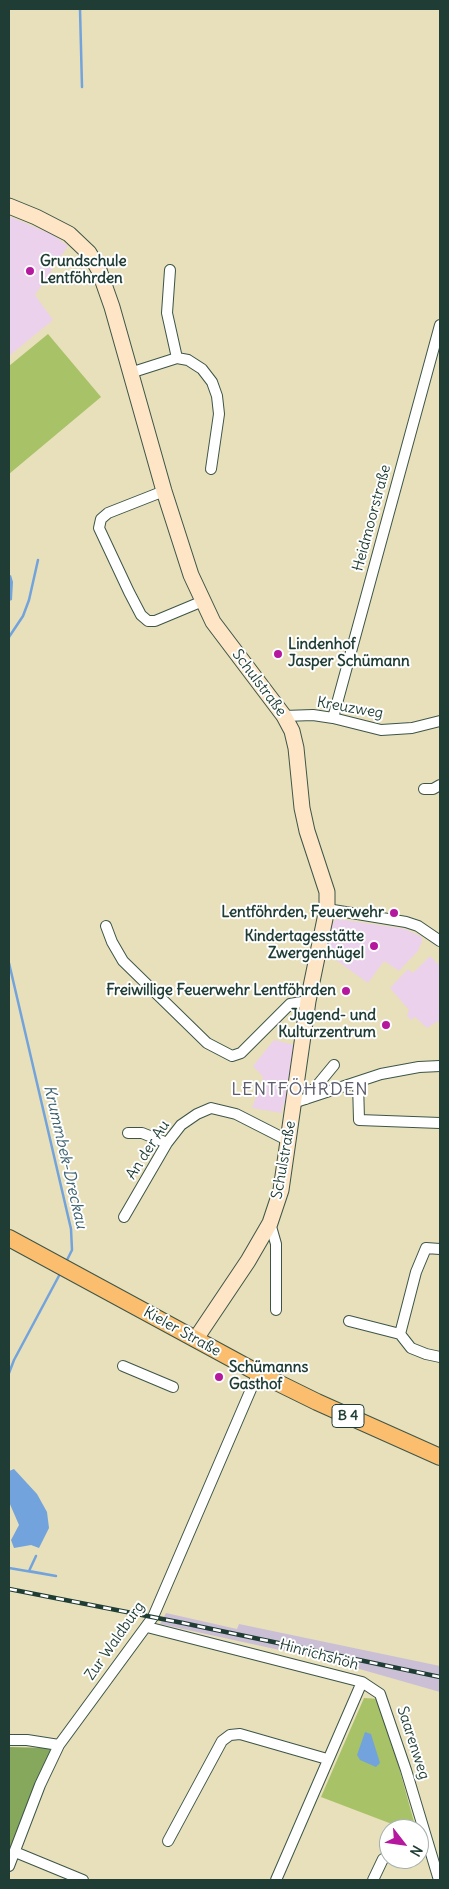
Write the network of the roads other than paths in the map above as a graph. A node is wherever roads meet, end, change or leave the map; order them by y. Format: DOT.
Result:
graph roads {
  1 [pos="9,206"];
  2 [pos="170,270"];
  3 [pos="440,325"];
  4 [pos="177,358"];
  5 [pos="130,373"];
  6 [pos="211,469"];
  7 [pos="164,491"];
  8 [pos="203,601"];
  9 [pos="284,716"];
  10 [pos="333,718"];
  11 [pos="440,721"];
  12 [pos="440,786"];
  13 [pos="424,788"];
  14 [pos="327,909"];
  15 [pos="106,926"];
  16 [pos="440,940"];
  17 [pos="308,1001"];
  18 [pos="334,1065"];
  19 [pos="440,1066"];
  20 [pos="358,1082"];
  21 [pos="299,1101"];
  22 [pos="440,1123"];
  23 [pos="128,1133"];
  24 [pos="289,1141"];
  25 [pos="167,1143"];
  26 [pos="124,1217"];
  27 [pos="270,1224"];
  28 [pos="9,1238"];
  29 [pos="440,1249"];
  30 [pos="276,1310"];
  31 [pos="349,1321"];
  32 [pos="400,1334"];
  33 [pos="198,1340"];
  34 [pos="440,1357"];
  35 [pos="123,1366"];
  36 [pos="258,1373"];
  37 [pos="173,1387"];
  38 [pos="440,1457"];
  39 [pos="147,1627"];
  40 [pos="362,1682"];
  41 [pos="9,1740"];
  42 [pos="59,1746"];
  43 [pos="327,1759"];
  44 [pos="417,1819"];
  45 [pos="168,1841"];
  46 [pos="14,1852"];
  47 [pos="429,1857"];
  48 [pos="9,1866"];
  49 [pos="379,1867"];
  50 [pos="83,1880"];
  51 [pos="276,1880"];
  52 [pos="373,1880"];
  53 [pos="439,1880"];
  1 -- 5 [label="street, Schulstraße"];
  2 -- 4 [label="street"];
  3 -- 10 [label="street, Heidmoorstraße"];
  4 -- 5 [label="street"];
  4 -- 6 [label="street"];
  5 -- 7 [label="street, Schulstraße"];
  7 -- 8 [label="street, Schulstraße"];
  7 -- 8 [label="street"];
  8 -- 9 [label="street, Schulstraße"];
  9 -- 10 [label="street, Kreuzweg"];
  9 -- 14 [label="street, Schulstraße"];
  10 -- 11 [label="street, Kreuzweg"];
  12 -- 13 [label="street"];
  14 -- 16 [label="street"];
  14 -- 17 [label="street, Schulstraße"];
  15 -- 17 [label="street"];
  17 -- 21 [label="street, Schulstraße"];
  18 -- 21 [label="street"];
  19 -- 20 [label="street"];
  20 -- 21 [label="street"];
  20 -- 22 [label="street"];
  21 -- 24 [label="street, Schulstraße"];
  23 -- 25 [label="street"];
  24 -- 25 [label="street, An der Au"];
  24 -- 27 [label="street, Schulstraße"];
  25 -- 26 [label="street, An der Au"];
  27 -- 30 [label="street"];
  27 -- 33 [label="street, Schulstraße"];
  28 -- 33 [label="main road, Kieler Straße / B 4"];
  29 -- 32 [label="street"];
  31 -- 32 [label="street"];
  32 -- 34 [label="street"];
  33 -- 36 [label="main road, Kieler Straße / B 4"];
  35 -- 37 [label="street"];
  36 -- 38 [label="main road, Kieler Straße / B 4"];
  36 -- 39 [label="street, Zur Waldburg"];
  39 -- 40 [label="street, Hinrichshöh"];
  39 -- 42 [label="street, Zur Waldburg"];
  40 -- 43 [label="street, Hinrichshöh"];
  40 -- 44 [label="street, Saarenweg"];
  41 -- 42 [label="street"];
  42 -- 46 [label="street, Zur Waldburg"];
  43 -- 45 [label="street"];
  43 -- 51 [label="street, Hinrichshöh"];
  46 -- 48 [label="street, Zur Waldburg"];
  46 -- 50 [label="street"];
  47 -- 53 [label="street, Saarenweg"];
  49 -- 52 [label="street"];
}
